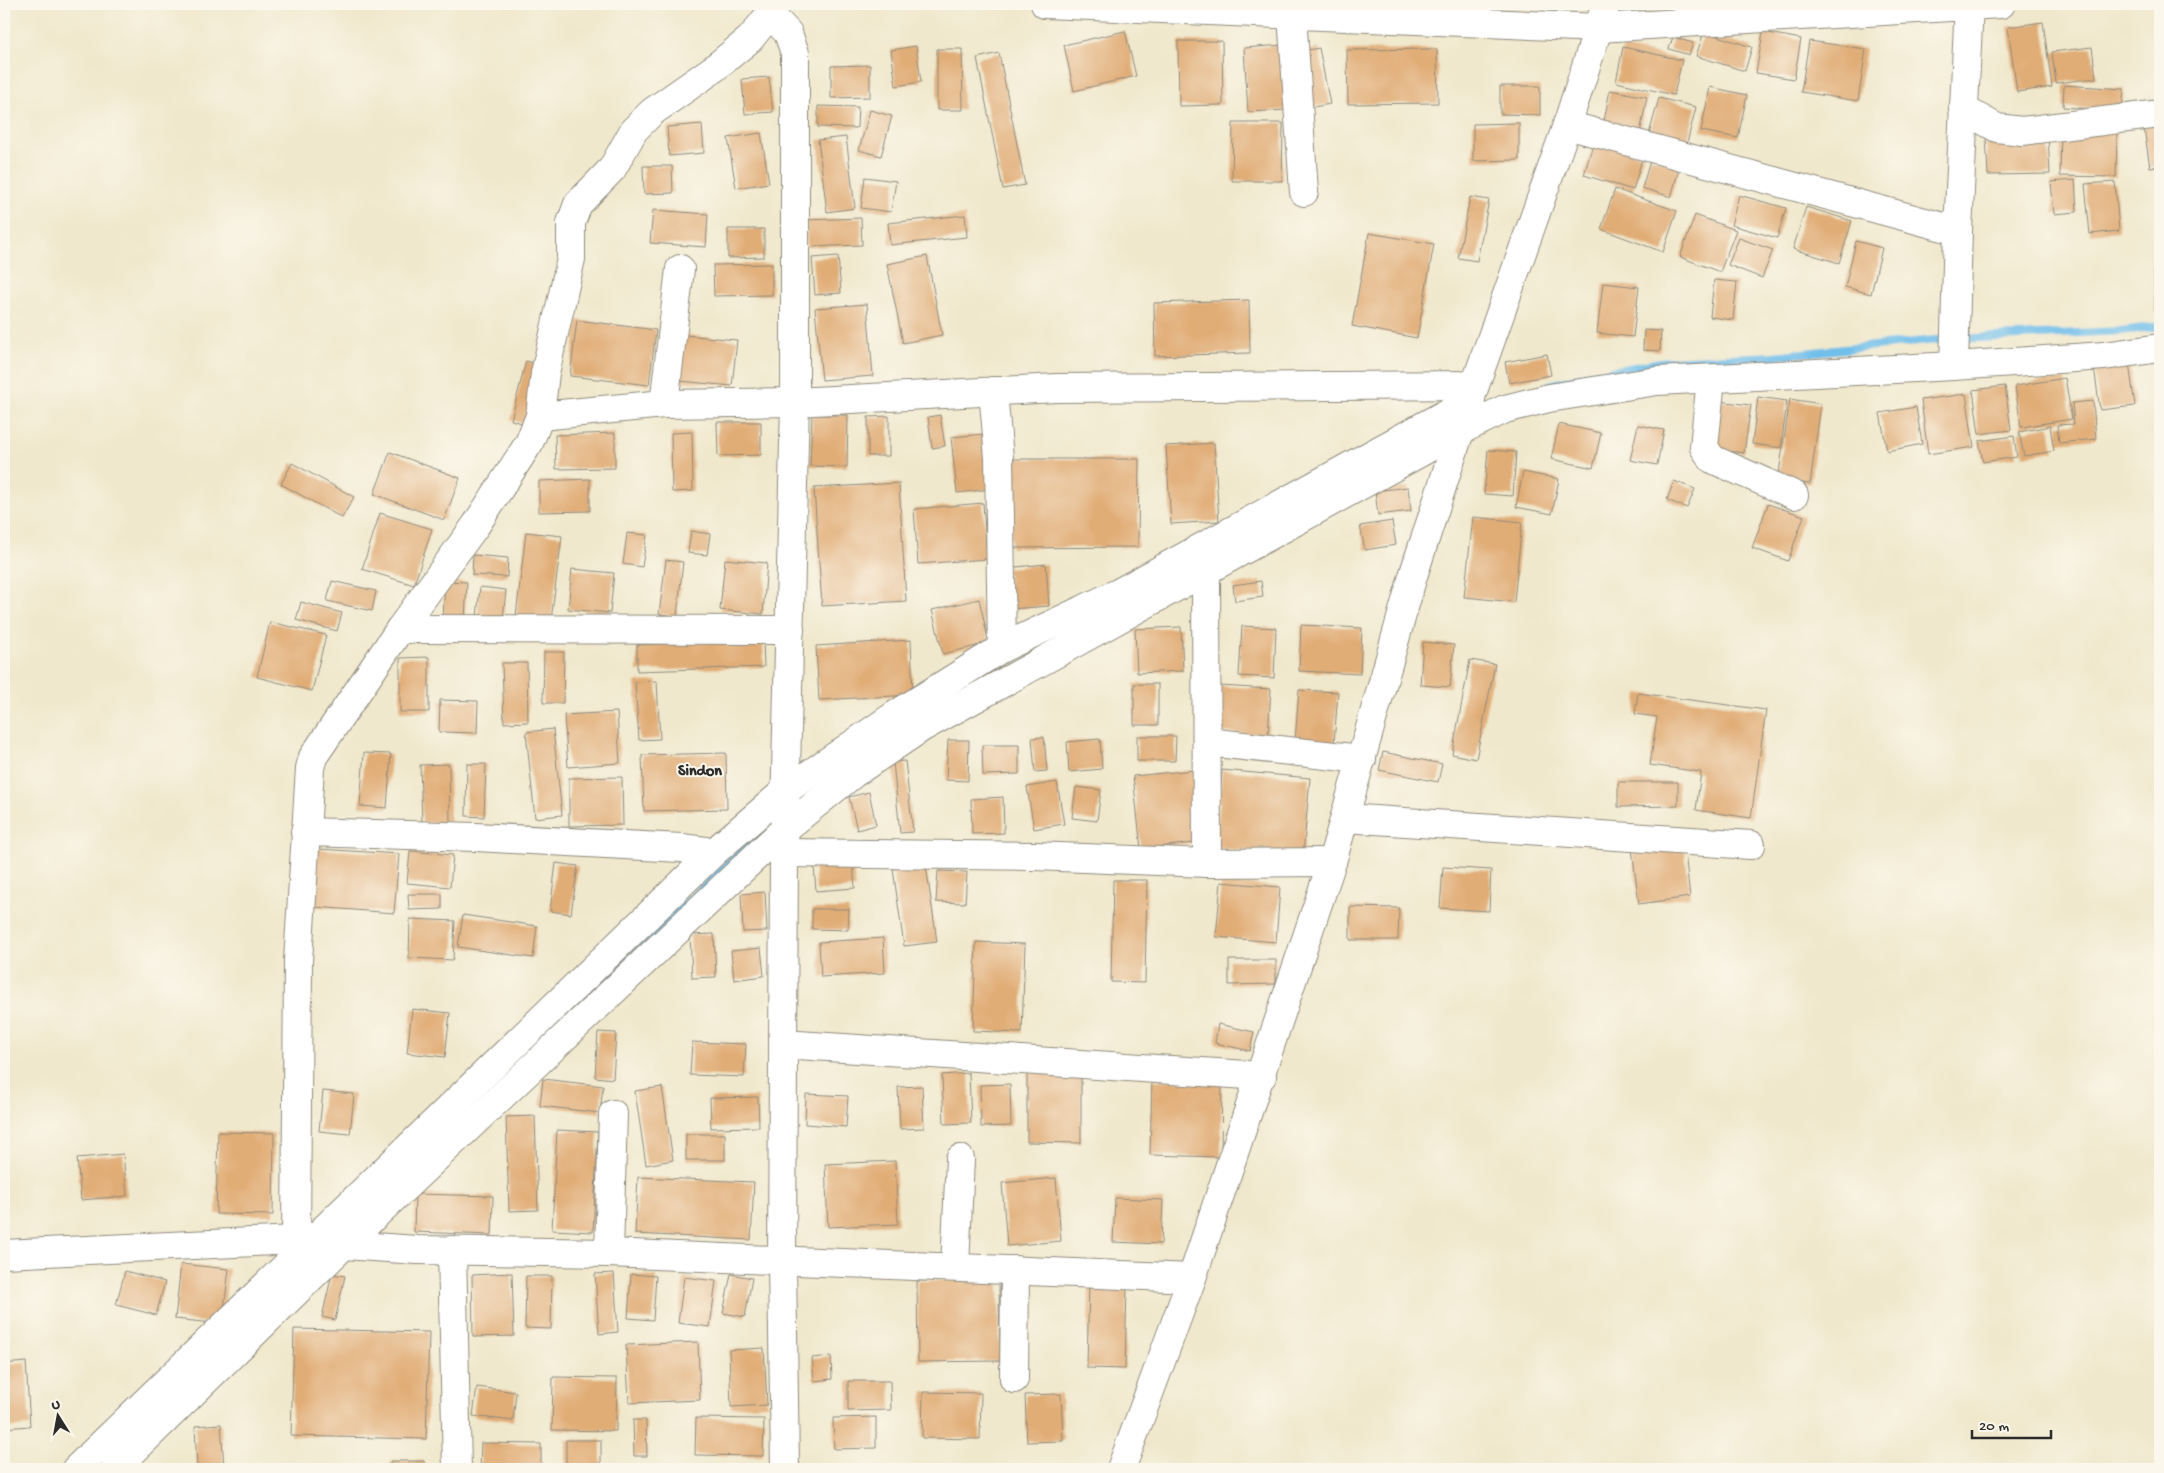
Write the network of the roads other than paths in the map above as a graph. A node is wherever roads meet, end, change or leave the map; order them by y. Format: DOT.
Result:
graph roads {
  1 [pos="1044,4"];
  2 [pos="2001,4"];
  3 [pos="1969,5"];
  4 [pos="773,9"];
  5 [pos="1292,15"];
  6 [pos="1602,16"];
  7 [pos="1963,109"];
  8 [pos="2160,114"];
  9 [pos="1567,124"];
  10 [pos="1304,192"];
  11 [pos="1958,230"];
  12 [pos="680,269"];
  13 [pos="1955,348"];
  14 [pos="2160,348"];
  15 [pos="1711,379"];
  16 [pos="994,391"];
  17 [pos="795,402"];
  18 [pos="664,404"];
  19 [pos="1468,409"];
  20 [pos="540,416"];
  21 [pos="1794,495"];
  22 [pos="1206,571"];
  23 [pos="400,629"];
  24 [pos="790,630"];
  25 [pos="1002,648"];
  26 [pos="1206,742"];
  27 [pos="1362,759"];
  28 [pos="785,818"];
  29 [pos="1345,818"];
  30 [pos="305,832"];
  31 [pos="1751,845"];
  32 [pos="714,852"];
  33 [pos="1332,862"];
  34 [pos="1207,863"];
  35 [pos="783,1044"];
  36 [pos="1262,1076"];
  37 [pos="614,1114"];
  38 [pos="960,1159"];
  39 [pos="323,1242"];
  40 [pos="452,1250"];
  41 [pos="609,1253"];
  42 [pos="4,1254"];
  43 [pos="782,1262"];
  44 [pos="955,1268"];
  45 [pos="1015,1270"];
  46 [pos="1192,1278"];
  47 [pos="1014,1379"];
  48 [pos="76,1469"];
  49 [pos="115,1469"];
  50 [pos="457,1469"];
  51 [pos="785,1469"];
  52 [pos="1121,1469"];
  1 -- 5 [label="street"];
  2 -- 3 [label="street"];
  3 -- 6 [label="street"];
  3 -- 7 [label="street"];
  4 -- 17 [label="street"];
  4 -- 20 [label="street"];
  5 -- 6 [label="street"];
  5 -- 10 [label="street"];
  6 -- 9 [label="street"];
  7 -- 8 [label="street"];
  7 -- 11 [label="street"];
  9 -- 11 [label="street"];
  9 -- 19 [label="street"];
  11 -- 13 [label="street"];
  12 -- 18 [label="street"];
  13 -- 14 [label="street"];
  13 -- 15 [label="street"];
  15 -- 19 [label="street"];
  15 -- 21 [label="street"];
  16 -- 17 [label="street"];
  16 -- 19 [label="street"];
  16 -- 25 [label="street"];
  17 -- 18 [label="street"];
  17 -- 24 [label="street"];
  18 -- 20 [label="street"];
  19 -- 22 [label="street"];
  19 -- 25 [label="street"];
  19 -- 27 [label="street"];
  20 -- 23 [label="street"];
  22 -- 26 [label="street"];
  22 -- 28 [label="street"];
  23 -- 24 [label="street"];
  23 -- 30 [label="street"];
  24 -- 28 [label="street"];
  25 -- 28 [label="street"];
  26 -- 27 [label="street"];
  26 -- 34 [label="street"];
  27 -- 29 [label="street"];
  28 -- 32 [label="street"];
  28 -- 34 [label="street"];
  28 -- 35 [label="street"];
  28 -- 39 [label="street"];
  29 -- 31 [label="street"];
  29 -- 33 [label="street"];
  30 -- 32 [label="street"];
  30 -- 39 [label="street"];
  32 -- 39 [label="street"];
  33 -- 34 [label="street"];
  33 -- 36 [label="street"];
  35 -- 36 [label="street"];
  35 -- 43 [label="street"];
  36 -- 46 [label="street"];
  37 -- 41 [label="street"];
  38 -- 44 [label="street"];
  39 -- 40 [label="street"];
  39 -- 42 [label="street"];
  39 -- 48 [label="street"];
  39 -- 49 [label="street"];
  40 -- 41 [label="street"];
  40 -- 50 [label="street"];
  41 -- 43 [label="street"];
  43 -- 44 [label="street"];
  43 -- 51 [label="street"];
  44 -- 45 [label="street"];
  45 -- 46 [label="street"];
  45 -- 47 [label="street"];
  46 -- 52 [label="street"];
}
